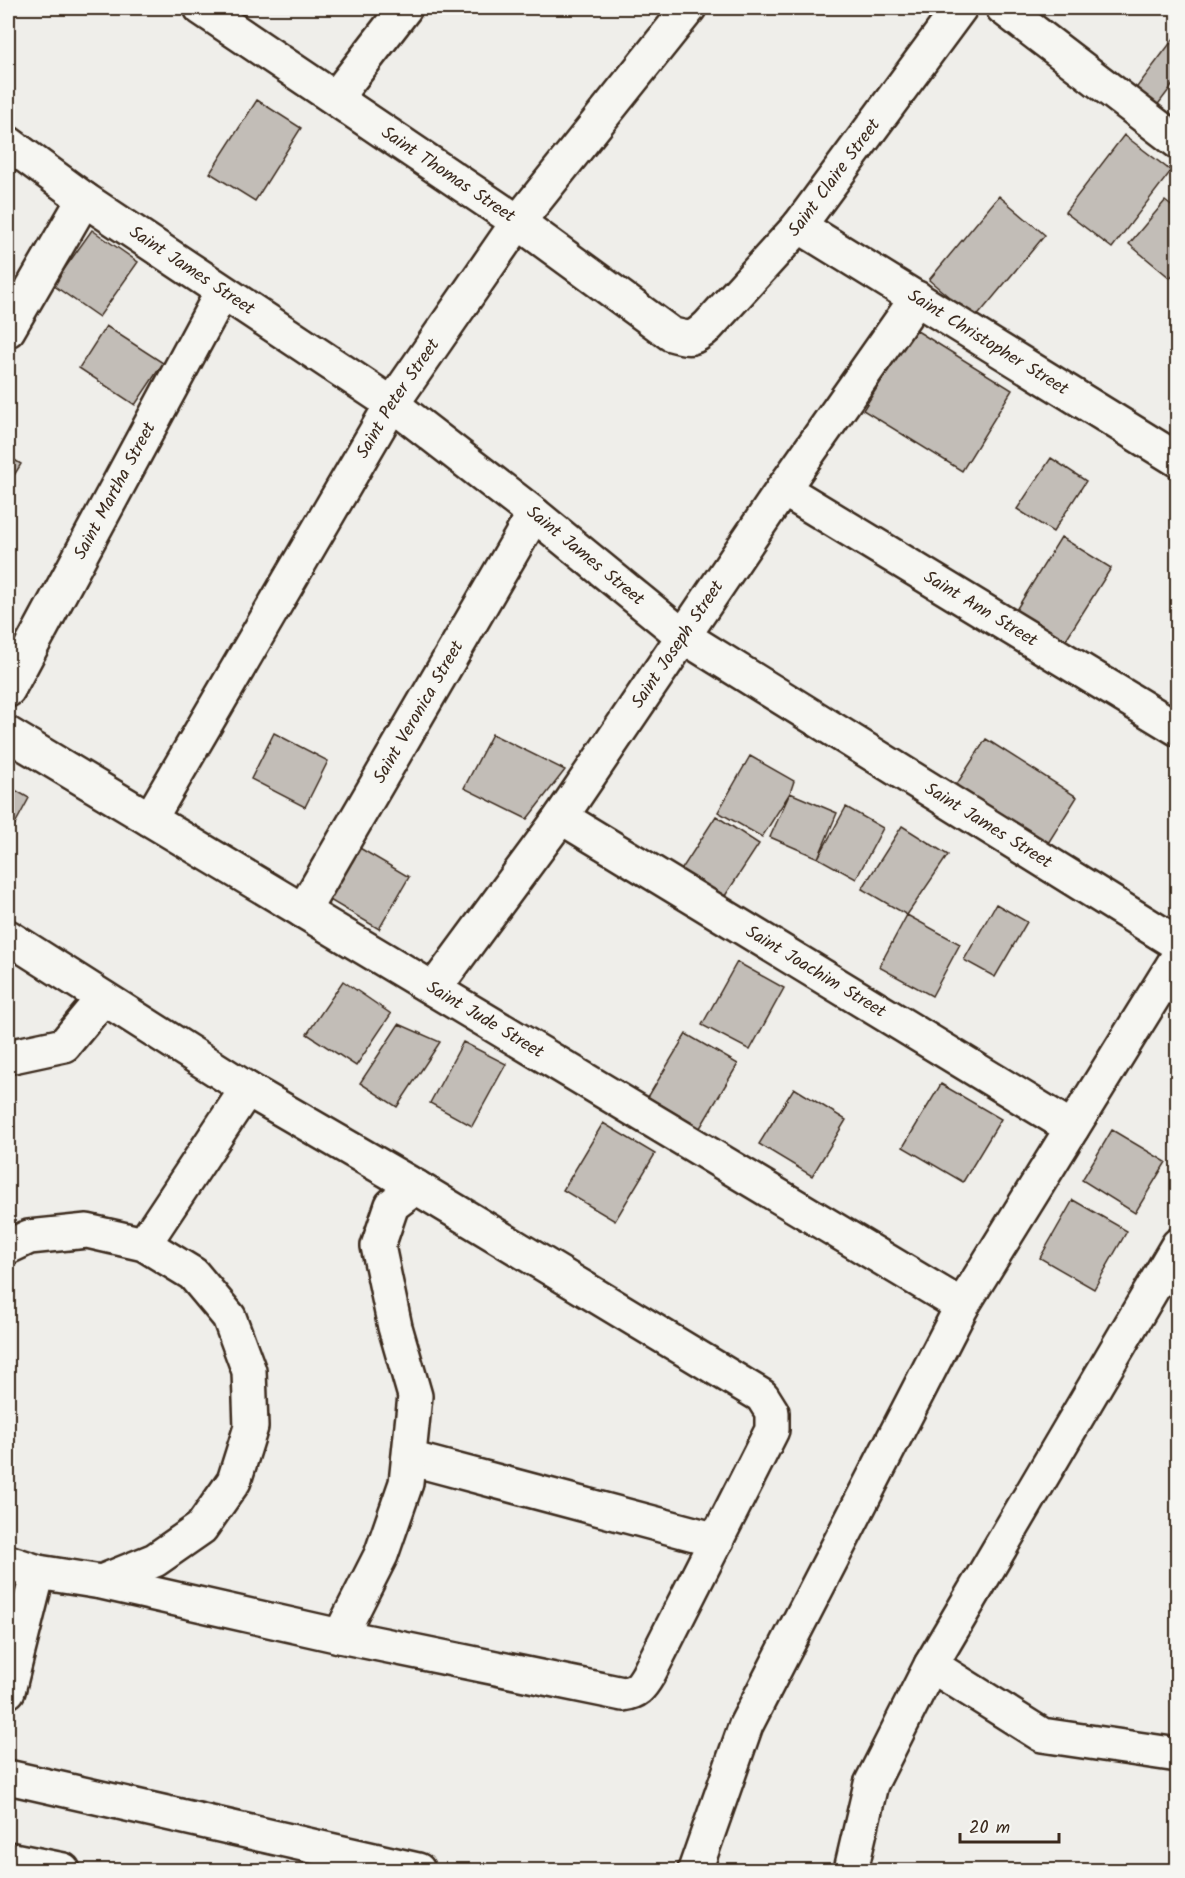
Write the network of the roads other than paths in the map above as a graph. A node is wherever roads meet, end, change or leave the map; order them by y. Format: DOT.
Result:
graph roads {
  1 [pos="201,8"];
  2 [pos="405,8"];
  3 [pos="689,8"];
  4 [pos="960,8"];
  5 [pos="1003,8"];
  6 [pos="336,97"];
  7 [pos="1178,142"];
  8 [pos="8,143"];
  9 [pos="84,200"];
  10 [pos="518,222"];
  11 [pos="799,226"];
  12 [pos="222,292"];
  13 [pos="917,297"];
  14 [pos="8,330"];
  15 [pos="697,337"];
  16 [pos="392,404"];
  17 [pos="1178,460"];
  18 [pos="783,489"];
  19 [pos="534,514"];
  20 [pos="683,636"];
  21 [pos="8,690"];
  22 [pos="1178,729"];
  23 [pos="8,734"];
  24 [pos="561,817"];
  25 [pos="150,819"];
  26 [pos="303,911"];
  27 [pos="8,937"];
  28 [pos="1178,944"];
  29 [pos="1178,957"];
  30 [pos="434,989"];
  31 [pos="103,998"];
  32 [pos="8,1057"];
  33 [pos="247,1089"];
  34 [pos="1072,1128"];
  35 [pos="416,1187"];
  36 [pos="144,1244"];
  37 [pos="1178,1245"];
  38 [pos="8,1248"];
  39 [pos="962,1306"];
  40 [pos="409,1458"];
  41 [pos="717,1540"];
  42 [pos="8,1562"];
  43 [pos="38,1572"];
  44 [pos="101,1582"];
  45 [pos="340,1636"];
  46 [pos="931,1665"];
  47 [pos="8,1691"];
  48 [pos="1178,1755"];
  49 [pos="8,1777"];
  50 [pos="8,1859"];
  51 [pos="63,1870"];
  52 [pos="418,1870"];
  53 [pos="695,1870"];
  54 [pos="851,1870"];
  1 -- 6 [label="street, Saint Thomas Street"];
  2 -- 6 [label="street"];
  3 -- 10 [label="street, Saint Peter Street"];
  4 -- 11 [label="street, Saint Claire Street"];
  5 -- 7 [label="street"];
  6 -- 10 [label="street, Saint Thomas Street"];
  8 -- 9 [label="street, Saint James Street"];
  9 -- 12 [label="street, Saint James Street"];
  9 -- 14 [label="street"];
  10 -- 15 [label="street, Saint Thomas Street"];
  10 -- 16 [label="street, Saint Peter Street"];
  11 -- 13 [label="street, Saint Christopher Street"];
  11 -- 15 [label="street, Saint Claire Street"];
  12 -- 16 [label="street, Saint James Street"];
  12 -- 21 [label="street, Saint Martha Street"];
  13 -- 17 [label="street, Saint Christopher Street"];
  13 -- 18 [label="street, Saint Joseph Street"];
  16 -- 19 [label="street, Saint James Street"];
  16 -- 25 [label="street, Saint Peter Street"];
  18 -- 20 [label="street, Saint Joseph Street"];
  18 -- 22 [label="street, Saint Ann Street"];
  19 -- 20 [label="street, Saint James Street"];
  19 -- 26 [label="street, Saint Veronica Street"];
  20 -- 24 [label="street, Saint Joseph Street"];
  20 -- 28 [label="street, Saint James Street"];
  23 -- 25 [label="street, Saint Jude Street"];
  24 -- 30 [label="street, Saint Joseph Street"];
  24 -- 34 [label="street, Saint Joachim Street"];
  25 -- 26 [label="street, Saint Jude Street"];
  26 -- 30 [label="street, Saint Jude Street"];
  27 -- 31 [label="street"];
  29 -- 34 [label="street"];
  30 -- 39 [label="street, Saint Jude Street"];
  31 -- 32 [label="street"];
  31 -- 33 [label="street"];
  33 -- 35 [label="street"];
  33 -- 36 [label="street"];
  34 -- 39 [label="street"];
  35 -- 40 [label="street"];
  35 -- 41 [label="street"];
  36 -- 38 [label="street"];
  36 -- 44 [label="street"];
  37 -- 46 [label="street"];
  39 -- 53 [label="street"];
  40 -- 41 [label="street"];
  40 -- 45 [label="street"];
  41 -- 45 [label="street"];
  42 -- 43 [label="street"];
  43 -- 44 [label="street"];
  43 -- 47 [label="street"];
  44 -- 45 [label="street"];
  46 -- 48 [label="street"];
  46 -- 54 [label="street"];
  49 -- 52 [label="street"];
  50 -- 51 [label="street"];
}
